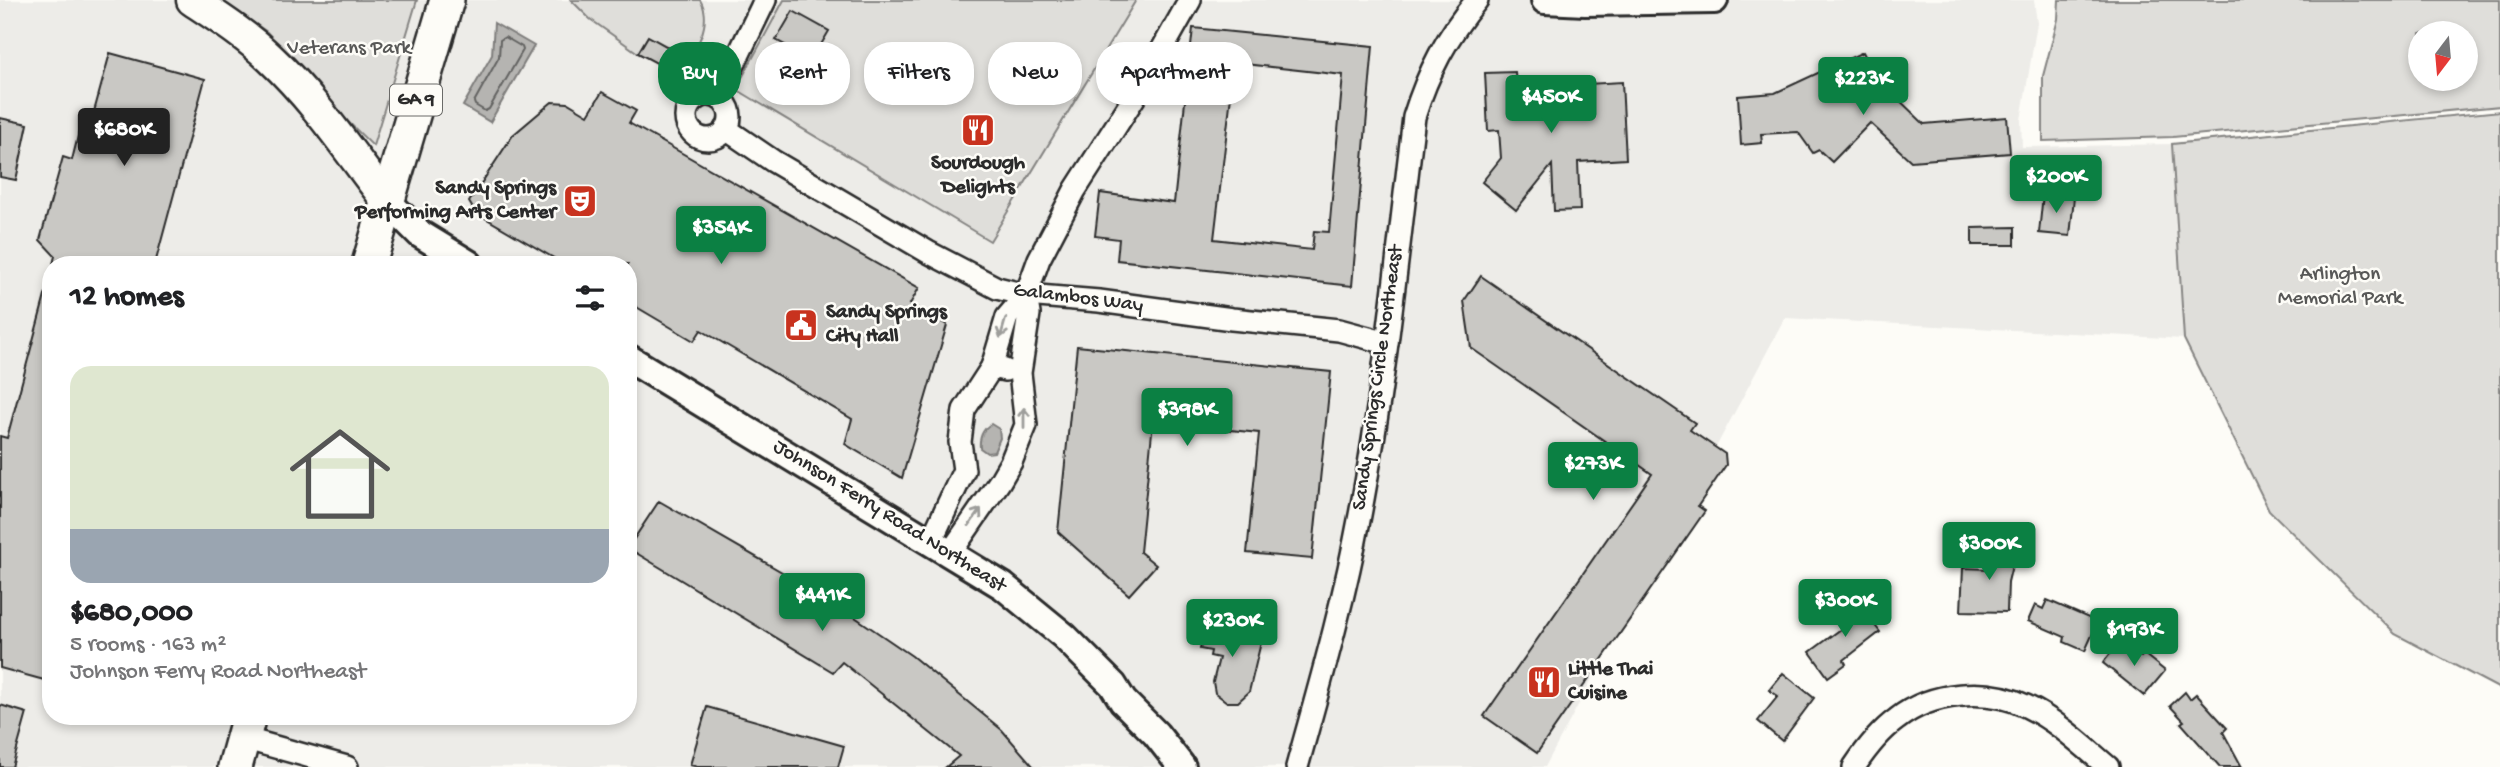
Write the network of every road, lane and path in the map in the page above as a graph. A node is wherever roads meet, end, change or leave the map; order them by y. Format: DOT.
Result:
graph roads {
  1 [pos="192,0"];
  2 [pos="447,0"];
  3 [pos="765,0"];
  4 [pos="1190,0"];
  5 [pos="1477,0"];
  6 [pos="1545,0"];
  7 [pos="1714,0"];
  8 [pos="741,50"];
  9 [pos="690,105"];
  10 [pos="725,105"];
  11 [pos="726,129"];
  12 [pos="387,201"];
  13 [pos="371,256"];
  14 [pos="456,256"];
  15 [pos="1026,296"];
  16 [pos="1387,343"];
  17 [pos="637,363"];
  18 [pos="992,368"];
  19 [pos="1020,373"];
  20 [pos="964,470"];
  21 [pos="1000,481"];
  22 [pos="941,546"];
  23 [pos="242,740"];
  24 [pos="347,767"];
  25 [pos="1182,767"];
  26 [pos="1297,767"];
  27 [pos="1854,767"];
  28 [pos="2108,767"];
  1 -- 12 [label="main road"];
  2 -- 12 [label="main road, GA 9"];
  3 -- 8 [label="street"];
  4 -- 15 [label="street"];
  5 -- 16 [label="street, Sandy Springs Circle Northeast"];
  6 -- 7 [label="street"];
  9 -- 11 [label="street"];
  10 -- 11 [label="street"];
  11 -- 15 [label="street, Galambos Way"];
  12 -- 13 [label="main road, GA 9"];
  12 -- 14 [label="street"];
  15 -- 16 [label="street, Galambos Way"];
  15 -- 18 [label="street, one-way"];
  15 -- 19 [label="street"];
  16 -- 26 [label="street, Sandy Springs Circle Northeast"];
  17 -- 22 [label="street, Johnson Ferry Road Northeast"];
  18 -- 19 [label="street"];
  18 -- 20 [label="street"];
  21 -- 19 [label="street, one-way"];
  20 -- 21 [label="street"];
  20 -- 22 [label="street"];
  22 -- 21 [label="street, one-way"];
  22 -- 25 [label="street, Johnson Ferry Road Northeast"];
  23 -- 24 [label="street"];
  27 -- 28 [label="street"];
}
